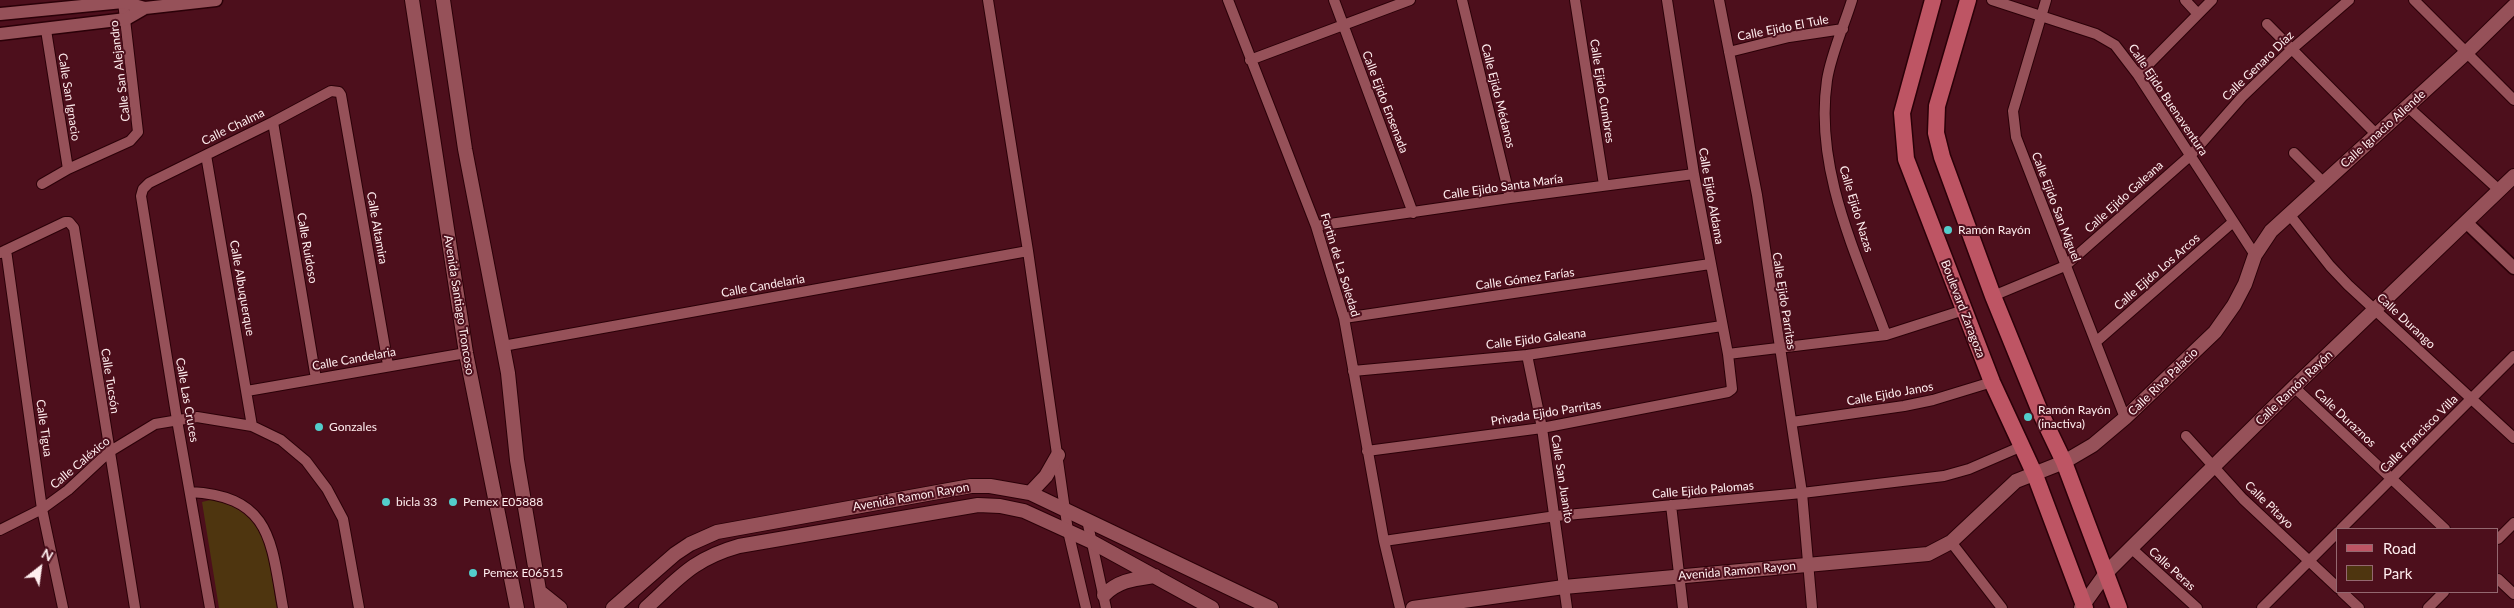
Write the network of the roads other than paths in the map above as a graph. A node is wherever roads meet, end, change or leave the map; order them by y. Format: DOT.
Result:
graph roads {
  1 [pos="216,0"];
  2 [pos="412,0"];
  3 [pos="443,0"];
  4 [pos="988,0"];
  5 [pos="1228,0"];
  6 [pos="1334,0"];
  7 [pos="1410,0"];
  8 [pos="1462,0"];
  9 [pos="1575,0"];
  10 [pos="1667,0"];
  11 [pos="1719,0"];
  12 [pos="1852,0"];
  13 [pos="1933,0"];
  14 [pos="1968,0"];
  15 [pos="1992,0"];
  16 [pos="2046,0"];
  17 [pos="2185,0"];
  18 [pos="2212,0"];
  19 [pos="2349,0"];
  20 [pos="2414,0"];
  21 [pos="123,2"];
  22 [pos="2514,6"];
  23 [pos="145,8"];
  24 [pos="0,14"];
  25 [pos="2197,14"];
  26 [pos="2041,16"];
  27 [pos="126,19"];
  28 [pos="2267,24"];
  29 [pos="1342,25"];
  30 [pos="1842,29"];
  31 [pos="46,30"];
  32 [pos="0,34"];
  33 [pos="2292,49"];
  34 [pos="1728,52"];
  35 [pos="2466,53"];
  36 [pos="1250,60"];
  37 [pos="2138,75"];
  38 [pos="341,94"];
  39 [pos="2514,100"];
  40 [pos="2408,106"];
  41 [pos="273,122"];
  42 [pos="2376,135"];
  43 [pos="2294,153"];
  44 [pos="206,155"];
  45 [pos="2191,155"];
  46 [pos="68,169"];
  47 [pos="1694,174"];
  48 [pos="2514,176"];
  49 [pos="2324,182"];
  50 [pos="42,184"];
  51 [pos="1604,185"];
  52 [pos="2499,190"];
  53 [pos="141,196"];
  54 [pos="1510,198"];
  55 [pos="1413,213"];
  56 [pos="2289,214"];
  57 [pos="2233,222"];
  58 [pos="2467,223"];
  59 [pos="1316,226"];
  60 [pos="1028,251"];
  61 [pos="3,252"];
  62 [pos="2255,254"];
  63 [pos="1710,264"];
  64 [pos="2065,266"];
  65 [pos="2514,268"];
  66 [pos="1994,296"];
  67 [pos="1964,310"];
  68 [pos="2376,310"];
  69 [pos="1344,318"];
  70 [pos="1722,326"];
  71 [pos="1886,334"];
  72 [pos="2097,341"];
  73 [pos="503,346"];
  74 [pos="1779,348"];
  75 [pos="466,353"];
  76 [pos="1728,354"];
  77 [pos="1526,355"];
  78 [pos="2514,356"];
  79 [pos="388,365"];
  80 [pos="1353,370"];
  81 [pos="316,379"];
  82 [pos="1992,382"];
  83 [pos="2294,387"];
  84 [pos="247,391"];
  85 [pos="1728,392"];
  86 [pos="2472,399"];
  87 [pos="2125,418"];
  88 [pos="177,420"];
  89 [pos="1792,422"];
  90 [pos="252,426"];
  91 [pos="1542,428"];
  92 [pos="2186,436"];
  93 [pos="2514,438"];
  94 [pos="2020,447"];
  95 [pos="1367,451"];
  96 [pos="108,452"];
  97 [pos="1058,455"];
  98 [pos="2064,462"];
  99 [pos="2215,466"];
  100 [pos="2034,475"];
  101 [pos="2392,479"];
  102 [pos="190,492"];
  103 [pos="1030,493"];
  104 [pos="1802,493"];
  105 [pos="1671,505"];
  106 [pos="42,509"];
  107 [pos="1065,510"];
  108 [pos="1556,516"];
  109 [pos="1087,520"];
  110 [pos="2514,523"];
  111 [pos="2342,528"];
  112 [pos="2444,528"];
  113 [pos="0,530"];
  114 [pos="1068,532"];
  115 [pos="2336,534"];
  116 [pos="2499,538"];
  117 [pos="1384,541"];
  118 [pos="1092,542"];
  119 [pos="1951,542"];
  120 [pos="2131,548"];
  121 [pos="2309,561"];
  122 [pos="1808,565"];
  123 [pos="2106,573"];
  124 [pos="1155,576"];
  125 [pos="1679,576"];
  126 [pos="2499,580"];
  127 [pos="2336,586"];
  128 [pos="1564,587"];
  129 [pos="540,592"];
  130 [pos="2343,593"];
  131 [pos="2443,593"];
  132 [pos="2514,594"];
  133 [pos="1105,601"];
  134 [pos="2084,607"];
  135 [pos="62,608"];
  136 [pos="135,608"];
  137 [pos="210,608"];
  138 [pos="283,608"];
  139 [pos="359,608"];
  140 [pos="517,608"];
  141 [pos="542,608"];
  142 [pos="560,608"];
  143 [pos="613,608"];
  144 [pos="646,608"];
  145 [pos="1086,608"];
  146 [pos="1212,608"];
  147 [pos="1271,608"];
  148 [pos="1400,608"];
  149 [pos="1413,608"];
  150 [pos="1567,608"];
  151 [pos="1683,608"];
  152 [pos="1812,608"];
  153 [pos="2002,608"];
  154 [pos="2119,608"];
  155 [pos="2197,608"];
  156 [pos="2262,608"];
  157 [pos="2359,608"];
  158 [pos="2428,608"];
  1 -- 23 [label="street"];
  2 -- 75 [label="main road, Avenida Santiago Troncoso"];
  3 -- 73 [label="main road"];
  4 -- 60 [label="street"];
  5 -- 36 [label="street, Fortin de La Soledad"];
  6 -- 29 [label="street, Calle Ejido Ensenada"];
  7 -- 29 [label="street"];
  8 -- 54 [label="street, Calle Ejido Médanos"];
  9 -- 51 [label="street, Calle Ejido Cumbres"];
  10 -- 47 [label="street, Calle Ejido Aldama"];
  11 -- 34 [label="street, Calle Ejido Parritas"];
  12 -- 30 [label="street, Calle Ejido Nazas"];
  13 -- 67 [label="main road, Boulevard Zaragoza"];
  14 -- 66 [label="main road"];
  15 -- 26 [label="street, Calle Ejido Buenaventura"];
  16 -- 26 [label="street, Calle Ejido San Miguel"];
  17 -- 25 [label="street"];
  18 -- 25 [label="street"];
  19 -- 33 [label="street, Calle Genaro Díaz"];
  20 -- 35 [label="street"];
  21 -- 23 [label="street"];
  21 -- 24 [label="street"];
  21 -- 27 [label="street, Calle San Alejandro"];
  22 -- 35 [label="main road, Calle Ignacio Allende"];
  23 -- 27 [label="street"];
  25 -- 37 [label="street"];
  26 -- 37 [label="street, Calle Ejido Buenaventura"];
  26 -- 64 [label="street, Calle Ejido San Miguel"];
  27 -- 31 [label="street"];
  27 -- 46 [label="street, Calle San Alejandro"];
  28 -- 33 [label="street"];
  29 -- 36 [label="street"];
  29 -- 55 [label="street, Calle Ejido Ensenada"];
  30 -- 34 [label="street, Calle Ejido El Tule"];
  30 -- 71 [label="street, Calle Ejido Nazas"];
  31 -- 32 [label="street"];
  31 -- 46 [label="street, Calle San Ignacio"];
  33 -- 42 [label="street"];
  33 -- 45 [label="street, Calle Genaro Díaz"];
  34 -- 74 [label="street, Calle Ejido Parritas"];
  35 -- 39 [label="street"];
  35 -- 40 [label="main road, Calle Ignacio Allende"];
  36 -- 59 [label="street, Fortin de La Soledad"];
  37 -- 45 [label="street, Calle Ejido Buenaventura"];
  38 -- 41 [label="street, Calle Chalma"];
  38 -- 79 [label="street, Calle Altamira"];
  40 -- 42 [label="main road, Calle Ignacio Allende"];
  40 -- 52 [label="street"];
  41 -- 44 [label="street, Calle Chalma"];
  41 -- 81 [label="street, Calle Ruidoso"];
  42 -- 49 [label="main road, Calle Ignacio Allende"];
  43 -- 49 [label="street"];
  44 -- 53 [label="street, Calle Chalma"];
  44 -- 84 [label="street, Calle Albuquerque"];
  45 -- 57 [label="street, Calle Ejido Buenaventura"];
  45 -- 64 [label="street, Calle Ejido Galeana"];
  46 -- 50 [label="street"];
  47 -- 51 [label="street, Calle Ejido Santa María"];
  47 -- 63 [label="street, Calle Ejido Aldama"];
  48 -- 52 [label="main road, Calle Ramón Rayón"];
  49 -- 56 [label="main road, Calle Ignacio Allende"];
  51 -- 54 [label="street, Calle Ejido Santa María"];
  52 -- 58 [label="main road, Calle Ramón Rayón"];
  53 -- 88 [label="street, Calle Las Cruces"];
  54 -- 55 [label="street, Calle Ejido Santa María"];
  55 -- 59 [label="street, Calle Ejido Santa María"];
  56 -- 62 [label="main road, Calle Ignacio Allende"];
  56 -- 68 [label="street, Calle Durango"];
  57 -- 62 [label="street, Calle Ejido Buenaventura"];
  57 -- 72 [label="street, Calle Ejido Los Arcos"];
  58 -- 65 [label="street"];
  58 -- 68 [label="main road, Calle Ramón Rayón"];
  59 -- 69 [label="street, Fortin de La Soledad"];
  60 -- 73 [label="street, Calle Candelaria"];
  60 -- 97 [label="street"];
  61 -- 96 [label="street, Calle Tucsón"];
  61 -- 106 [label="street, Calle Tigua"];
  62 -- 87 [label="main road, Calle Riva Palacio"];
  63 -- 69 [label="street, Calle Gómez Farías"];
  63 -- 70 [label="street, Calle Ejido Aldama"];
  64 -- 66 [label="street, Calle Ejido Galeana"];
  64 -- 72 [label="street, Calle Ejido San Miguel"];
  66 -- 98 [label="main road"];
  67 -- 71 [label="street"];
  67 -- 82 [label="main road, Boulevard Zaragoza"];
  68 -- 83 [label="main road, Calle Ramón Rayón"];
  68 -- 86 [label="street, Calle Durango"];
  69 -- 80 [label="street, Fortin de La Soledad"];
  70 -- 76 [label="street, Calle Ejido Aldama"];
  70 -- 77 [label="street, Calle Ejido Galeana"];
  71 -- 74 [label="street"];
  72 -- 87 [label="street, Calle Ejido San Miguel"];
  73 -- 129 [label="main road"];
  74 -- 76 [label="street"];
  74 -- 89 [label="street, Calle Ejido Parritas"];
  75 -- 79 [label="street, Calle Candelaria"];
  75 -- 140 [label="main road, Avenida Santiago Troncoso"];
  76 -- 85 [label="street, Calle Ejido Aldama"];
  77 -- 80 [label="street, Calle Ejido Galeana"];
  77 -- 91 [label="street, Calle San Juanito"];
  78 -- 86 [label="street, Calle Francisco Villa"];
  79 -- 81 [label="street, Calle Candelaria"];
  80 -- 95 [label="street, Fortin de La Soledad"];
  81 -- 84 [label="street, Calle Candelaria"];
  82 -- 89 [label="street, Calle Ejido Janos"];
  82 -- 94 [label="main road, Boulevard Zaragoza"];
  83 -- 99 [label="main road, Calle Ramón Rayón"];
  83 -- 101 [label="street, Calle Duraznos"];
  84 -- 90 [label="street, Calle Albuquerque"];
  85 -- 91 [label="street, Privada Ejido Parritas"];
  86 -- 93 [label="street, Calle Durango"];
  86 -- 101 [label="street, Calle Francisco Villa"];
  87 -- 98 [label="main road, Calle Riva Palacio"];
  88 -- 90 [label="street, Calle Caléxico"];
  88 -- 96 [label="street, Calle Caléxico"];
  88 -- 102 [label="street, Calle Las Cruces"];
  89 -- 104 [label="street, Calle Ejido Parritas"];
  90 -- 139 [label="street, Calle Caléxico"];
  91 -- 95 [label="street, Privada Ejido Parritas"];
  91 -- 108 [label="street, Calle San Juanito"];
  92 -- 99 [label="street, Calle Pitayo"];
  94 -- 100 [label="main road, Boulevard Zaragoza"];
  94 -- 104 [label="street, Calle Ejido Palomas"];
  95 -- 117 [label="street, Fortin de La Soledad"];
  96 -- 106 [label="street, Calle Caléxico"];
  96 -- 136 [label="street, Calle Tucsón"];
  97 -- 103 [label="main road"];
  97 -- 107 [label="street"];
  98 -- 100 [label="main road, Calle Riva Palacio"];
  98 -- 123 [label="main road"];
  99 -- 120 [label="main road, Calle Ramón Rayón"];
  99 -- 121 [label="street, Calle Pitayo"];
  100 -- 119 [label="main road, Avenida Ramon Rayon"];
  100 -- 134 [label="main road, Boulevard Zaragoza"];
  101 -- 111 [label="street, Calle Francisco Villa"];
  101 -- 112 [label="street, Calle Duraznos"];
  102 -- 137 [label="street, Calle Las Cruces"];
  102 -- 138 [label="street"];
  103 -- 107 [label="main road, Avenida Ramon Rayon"];
  103 -- 143 [label="main road, Avenida Ramon Rayon"];
  104 -- 105 [label="street, Calle Ejido Palomas"];
  104 -- 122 [label="street, Calle Ejido Parritas"];
  105 -- 108 [label="street, Calle Ejido Palomas"];
  105 -- 125 [label="street"];
  106 -- 113 [label="street, Calle Caléxico"];
  106 -- 135 [label="street, Calle Tigua"];
  107 -- 109 [label="main road, Avenida Ramon Rayon"];
  107 -- 114 [label="street"];
  108 -- 117 [label="street, Calle Ejido Palomas"];
  108 -- 128 [label="street, Calle San Juanito"];
  109 -- 118 [label="street"];
  109 -- 147 [label="main road, Avenida Ramon Rayon"];
  110 -- 116 [label="street"];
  114 -- 118 [label="main road, Avenida Ramon Rayon"];
  114 -- 144 [label="main road, Avenida Ramon Rayon"];
  114 -- 145 [label="street"];
  115 -- 121 [label="street"];
  117 -- 148 [label="street, Fortin de La Soledad"];
  118 -- 124 [label="main road, Avenida Ramon Rayon"];
  118 -- 133 [label="street"];
  119 -- 122 [label="main road, Avenida Ramon Rayon"];
  119 -- 153 [label="street"];
  120 -- 123 [label="main road, Calle Ramón Rayón"];
  120 -- 155 [label="street, Calle Peras"];
  121 -- 127 [label="street, Calle Pitayo"];
  121 -- 156 [label="street"];
  122 -- 125 [label="main road, Avenida Ramon Rayon"];
  122 -- 152 [label="street, Calle Ejido Parritas"];
  123 -- 134 [label="main road, Calle Ramón Rayón"];
  123 -- 154 [label="main road"];
  124 -- 133 [label="main road"];
  124 -- 146 [label="main road, Avenida Ramon Rayon"];
  125 -- 128 [label="main road, Avenida Ramon Rayon"];
  125 -- 151 [label="street"];
  126 -- 132 [label="street"];
  128 -- 149 [label="main road, Avenida Ramon Rayon"];
  128 -- 150 [label="street, Calle San Juanito"];
  129 -- 141 [label="main road"];
  129 -- 142 [label="main road"];
  130 -- 157 [label="street"];
  131 -- 158 [label="street"];
}
